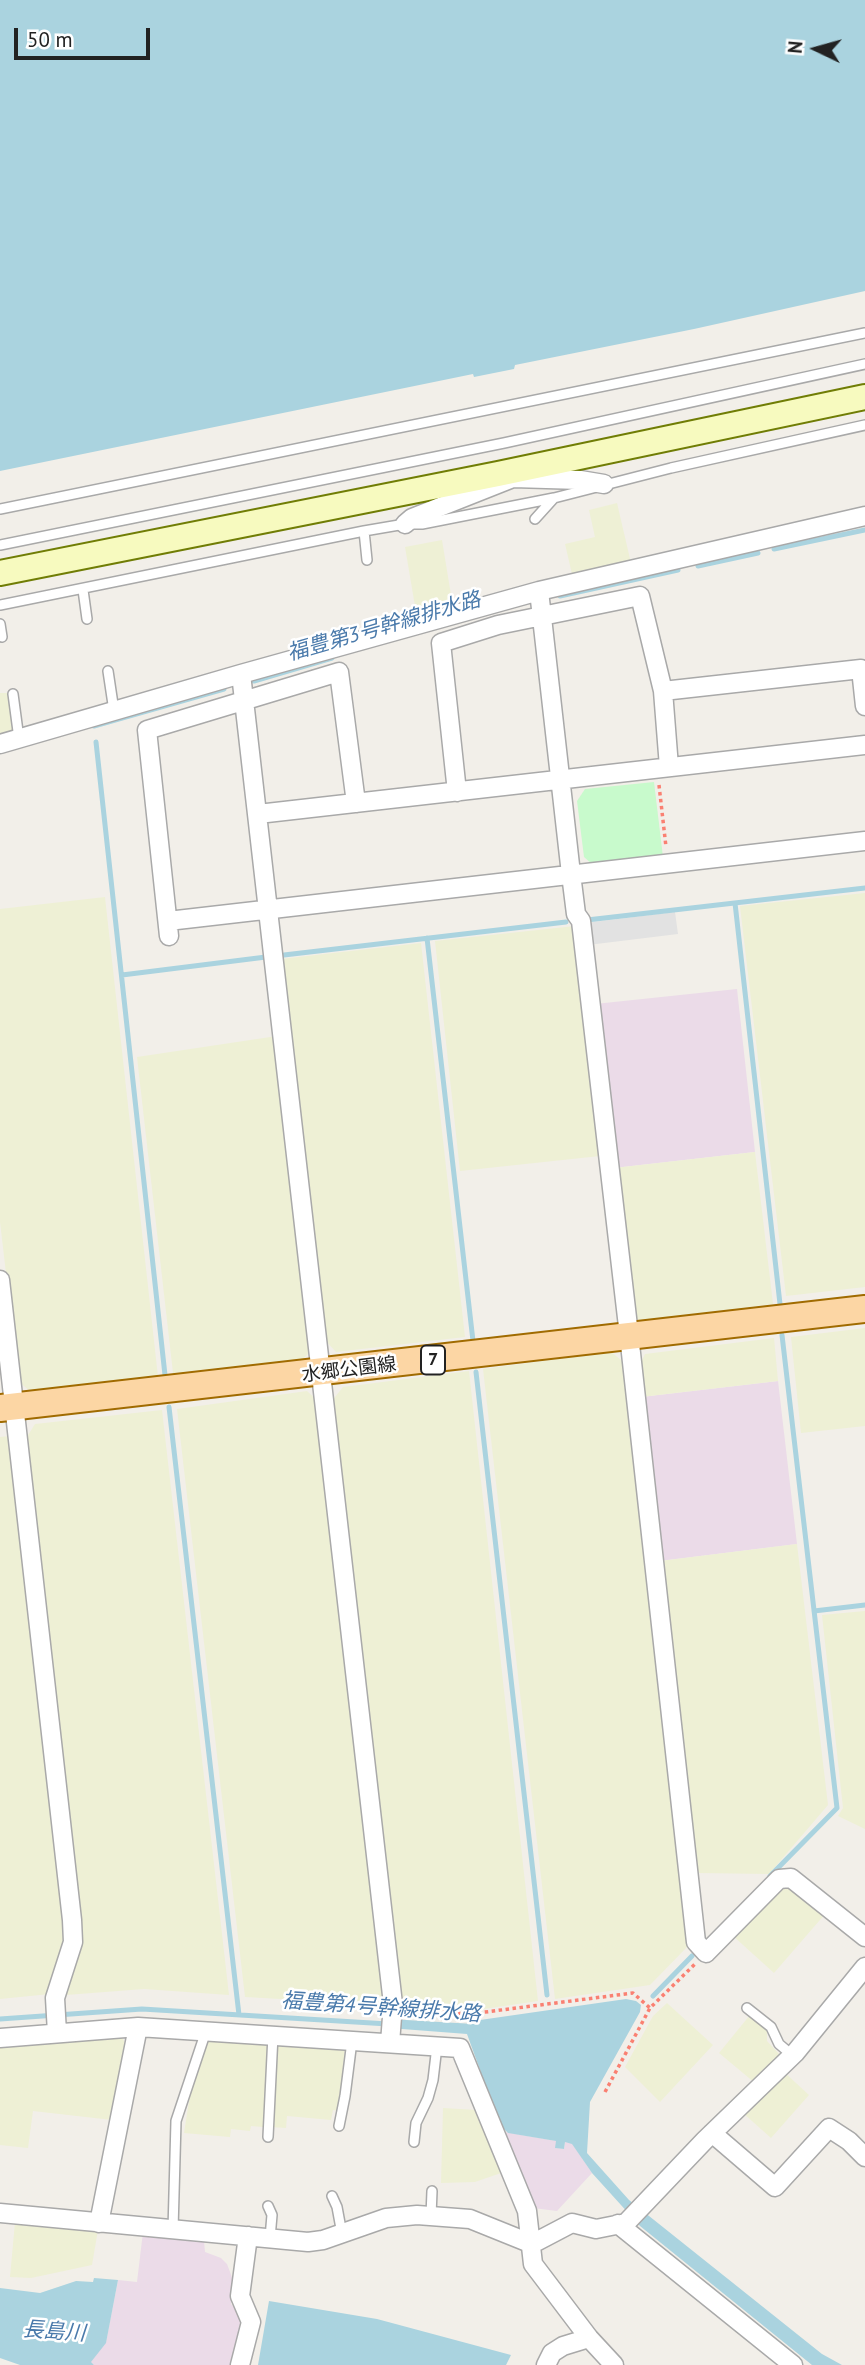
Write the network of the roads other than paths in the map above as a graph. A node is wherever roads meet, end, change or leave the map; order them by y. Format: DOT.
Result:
graph roads {
  1 [pos="865,333"];
  2 [pos="865,364"];
  3 [pos="865,397"];
  4 [pos="865,425"];
  5 [pos="512,474"];
  6 [pos="604,484"];
  7 [pos="554,498"];
  8 [pos="0,509"];
  9 [pos="865,516"];
  10 [pos="535,519"];
  11 [pos="405,524"];
  12 [pos="364,531"];
  13 [pos="0,545"];
  14 [pos="368,560"];
  15 [pos="0,573"];
  16 [pos="83,590"];
  17 [pos="539,591"];
  18 [pos="0,605"];
  19 [pos="542,617"];
  20 [pos="87,619"];
  21 [pos="0,624"];
  22 [pos="2,636"];
  23 [pos="108,671"];
  24 [pos="241,674"];
  25 [pos="663,691"];
  26 [pos="13,694"];
  27 [pos="244,700"];
  28 [pos="865,706"];
  29 [pos="114,712"];
  30 [pos="19,739"];
  31 [pos="0,744"];
  32 [pos="865,745"];
  33 [pos="663,768"];
  34 [pos="561,779"];
  35 [pos="457,792"];
  36 [pos="356,803"];
  37 [pos="258,814"];
  38 [pos="865,841"];
  39 [pos="571,874"];
  40 [pos="269,909"];
  41 [pos="0,1280"];
  42 [pos="865,1309"];
  43 [pos="629,1335"];
  44 [pos="322,1373"];
  45 [pos="7,1408"];
  46 [pos="865,1937"];
  47 [pos="865,1966"];
  48 [pos="747,2008"];
  49 [pos="138,2027"];
  50 [pos="57,2030"];
  51 [pos="206,2031"];
  52 [pos="273,2035"];
  53 [pos="0,2038"];
  54 [pos="391,2039"];
  55 [pos="352,2040"];
  56 [pos="437,2046"];
  57 [pos="792,2055"];
  58 [pos="339,2126"];
  59 [pos="712,2133"];
  60 [pos="268,2137"];
  61 [pos="414,2142"];
  62 [pos="865,2157"];
  63 [pos="432,2191"];
  64 [pos="332,2196"];
  65 [pos="268,2206"];
  66 [pos="0,2213"];
  67 [pos="431,2216"];
  68 [pos="630,2216"];
  69 [pos="99,2223"];
  70 [pos="173,2230"];
  71 [pos="342,2234"];
  72 [pos="248,2236"];
  73 [pos="270,2238"];
  74 [pos="531,2244"];
  75 [pos="589,2338"];
  76 [pos="608,2364"];
  77 [pos="240,2365"];
  78 [pos="546,2365"];
  79 [pos="793,2365"];
  1 -- 8 [label="lane"];
  2 -- 13 [label="lane"];
  3 -- 5 [label="street"];
  4 -- 6 [label="lane"];
  5 -- 6 [label="street"];
  5 -- 11 [label="street"];
  5 -- 15 [label="street"];
  6 -- 7 [label="lane"];
  7 -- 10 [label="lane"];
  7 -- 11 [label="lane"];
  9 -- 17 [label="street"];
  11 -- 12 [label="lane"];
  12 -- 14 [label="lane"];
  12 -- 16 [label="lane"];
  16 -- 18 [label="lane"];
  16 -- 20 [label="lane"];
  17 -- 19 [label="street"];
  17 -- 24 [label="street"];
  19 -- 25 [label="street"];
  19 -- 34 [label="street"];
  19 -- 35 [label="street"];
  21 -- 22 [label="lane"];
  23 -- 29 [label="lane"];
  24 -- 27 [label="street"];
  24 -- 29 [label="street"];
  25 -- 28 [label="street"];
  25 -- 33 [label="street"];
  26 -- 30 [label="lane"];
  27 -- 36 [label="street"];
  27 -- 37 [label="street"];
  27 -- 40 [label="street"];
  29 -- 30 [label="street"];
  30 -- 31 [label="street"];
  32 -- 33 [label="street"];
  33 -- 34 [label="street"];
  34 -- 35 [label="street"];
  34 -- 39 [label="street"];
  35 -- 36 [label="street"];
  36 -- 37 [label="street"];
  37 -- 40 [label="street"];
  38 -- 39 [label="street"];
  39 -- 40 [label="street"];
  39 -- 43 [label="street"];
  40 -- 44 [label="street"];
  41 -- 45 [label="street"];
  42 -- 43 [label="main road, 水郷公園線 / 7"];
  43 -- 44 [label="main road, 水郷公園線 / 7"];
  43 -- 46 [label="street"];
  44 -- 45 [label="main road, 水郷公園線 / 7"];
  44 -- 54 [label="street"];
  45 -- 50 [label="street"];
  47 -- 57 [label="street"];
  48 -- 57 [label="lane"];
  49 -- 50 [label="street"];
  49 -- 51 [label="street"];
  49 -- 69 [label="street"];
  50 -- 53 [label="street"];
  51 -- 52 [label="street"];
  51 -- 70 [label="lane"];
  52 -- 55 [label="street"];
  52 -- 60 [label="lane"];
  54 -- 55 [label="street"];
  54 -- 56 [label="street"];
  55 -- 58 [label="lane"];
  56 -- 61 [label="lane"];
  56 -- 74 [label="street"];
  57 -- 59 [label="street"];
  59 -- 62 [label="street"];
  59 -- 68 [label="street"];
  63 -- 67 [label="lane"];
  64 -- 71 [label="lane"];
  65 -- 73 [label="lane"];
  66 -- 69 [label="street"];
  67 -- 71 [label="street"];
  67 -- 74 [label="street"];
  68 -- 74 [label="street"];
  68 -- 79 [label="street"];
  69 -- 70 [label="street"];
  70 -- 72 [label="street"];
  71 -- 73 [label="street"];
  72 -- 73 [label="street"];
  72 -- 77 [label="street"];
  74 -- 75 [label="street"];
  75 -- 76 [label="street"];
  75 -- 78 [label="street"];
}
